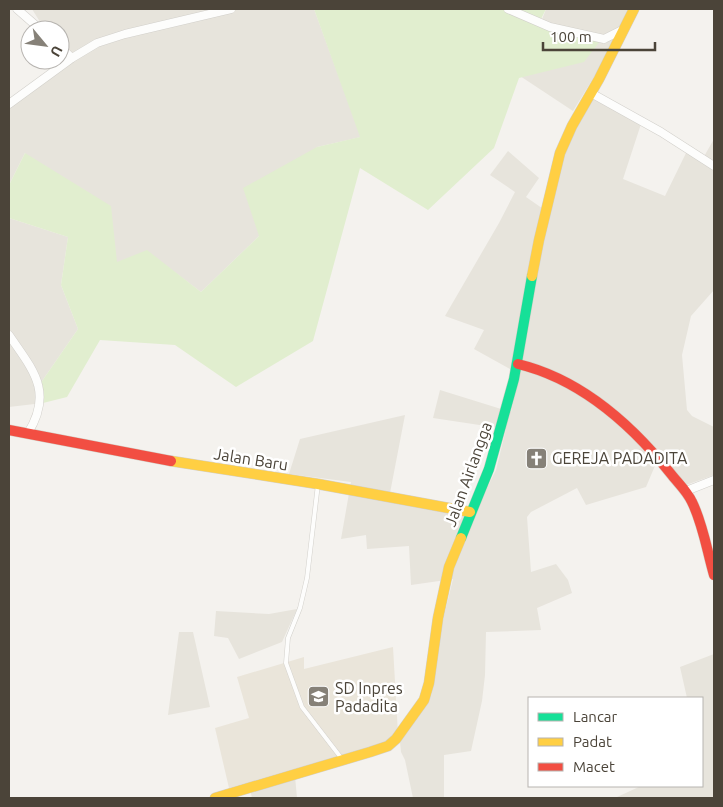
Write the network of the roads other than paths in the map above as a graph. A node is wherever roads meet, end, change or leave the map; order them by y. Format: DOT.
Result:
graph roads {
  1 [pos="18,9"];
  2 [pos="231,9"];
  3 [pos="508,9"];
  4 [pos="634,9"];
  5 [pos="30,20"];
  6 [pos="624,29"];
  7 [pos="604,39"];
  8 [pos="613,50"];
  9 [pos="72,58"];
  10 [pos="591,93"];
  11 [pos="9,104"];
  12 [pos="714,166"];
  13 [pos="9,335"];
  14 [pos="518,364"];
  15 [pos="9,430"];
  16 [pos="28,433"];
  17 [pos="714,480"];
  18 [pos="318,484"];
  19 [pos="686,491"];
  20 [pos="470,512"];
  21 [pos="714,575"];
  22 [pos="343,760"];
  23 [pos="215,798"];
  1 -- 5 [label="street"];
  2 -- 9 [label="street"];
  3 -- 7 [label="street"];
  4 -- 6 [label="street, Jalan Airlangga"];
  6 -- 7 [label="street"];
  6 -- 8 [label="street, Jalan Airlangga"];
  7 -- 8 [label="street"];
  8 -- 10 [label="street, Jalan Airlangga"];
  9 -- 11 [label="street"];
  10 -- 12 [label="street"];
  10 -- 14 [label="street, Jalan Airlangga"];
  13 -- 16 [label="street"];
  14 -- 19 [label="street"];
  14 -- 20 [label="street, Jalan Airlangga"];
  15 -- 16 [label="street, Jalan Baru"];
  16 -- 18 [label="street, Jalan Baru"];
  17 -- 19 [label="street"];
  18 -- 20 [label="street, Jalan Baru"];
  18 -- 22 [label="lane"];
  19 -- 21 [label="street"];
  20 -- 22 [label="street, Jalan Airlangga"];
  22 -- 23 [label="street, Jalan Airlangga"];
}
